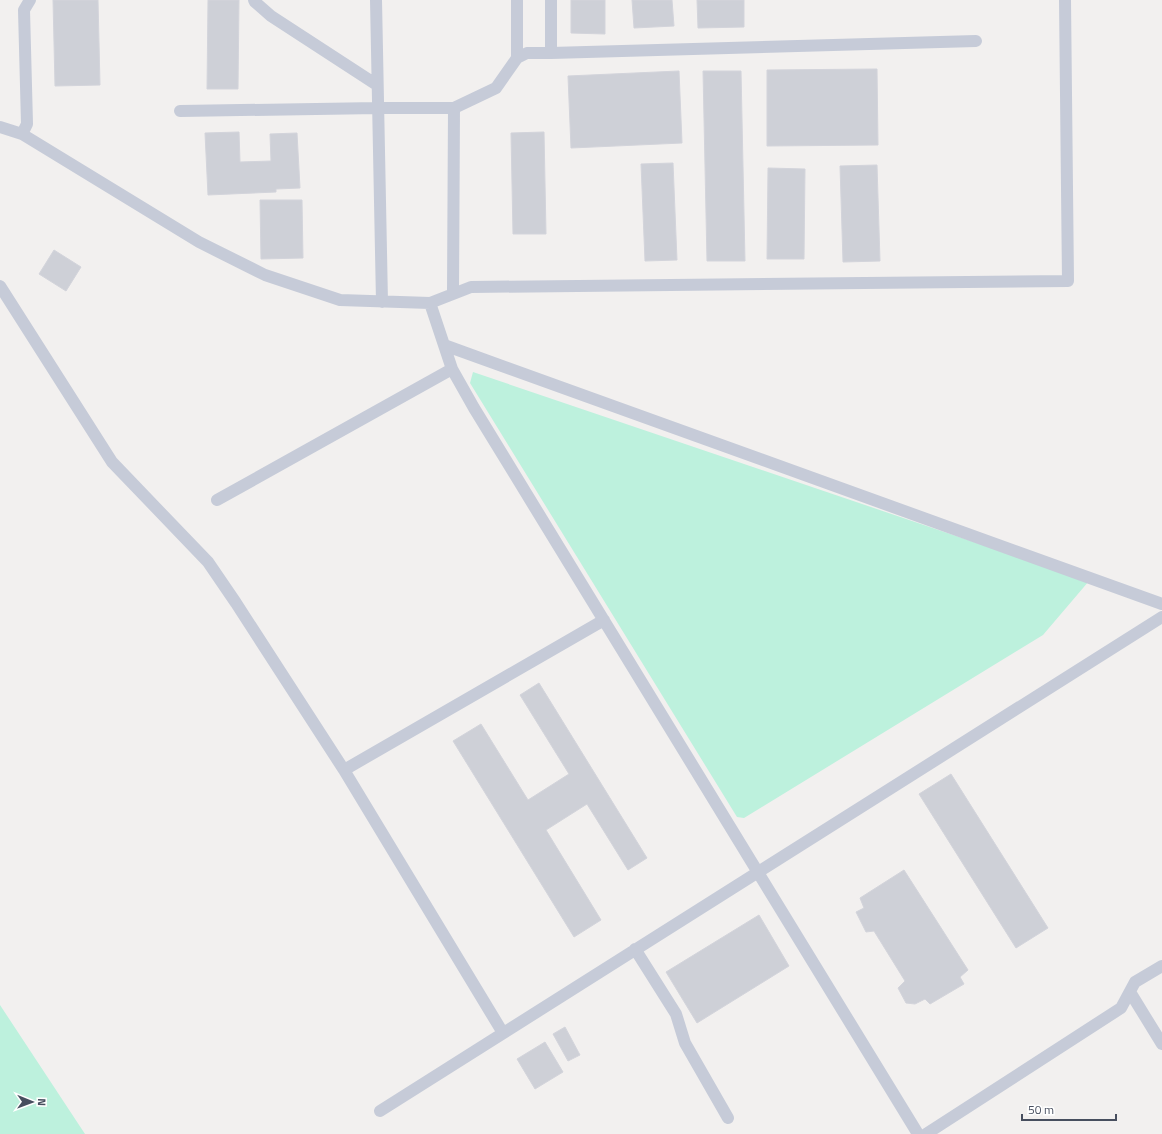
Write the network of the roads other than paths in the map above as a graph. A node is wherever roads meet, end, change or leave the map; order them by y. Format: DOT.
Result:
graph roads {
  1 [pos="30,0"];
  2 [pos="254,0"];
  3 [pos="376,0"];
  4 [pos="516,0"];
  5 [pos="551,0"];
  6 [pos="1065,0"];
  7 [pos="976,41"];
  8 [pos="550,53"];
  9 [pos="517,58"];
  10 [pos="377,85"];
  11 [pos="378,108"];
  12 [pos="454,108"];
  13 [pos="180,111"];
  14 [pos="0,127"];
  15 [pos="22,134"];
  16 [pos="0,286"];
  17 [pos="453,293"];
  18 [pos="382,302"];
  19 [pos="430,303"];
  20 [pos="444,345"];
  21 [pos="452,369"];
  22 [pos="217,500"];
  23 [pos="1162,604"];
  24 [pos="1162,617"];
  25 [pos="604,620"];
  26 [pos="344,770"];
  27 [pos="757,872"];
  28 [pos="635,949"];
  29 [pos="1162,966"];
  30 [pos="1130,992"];
  31 [pos="503,1033"];
  32 [pos="1162,1044"];
  33 [pos="380,1111"];
  34 [pos="728,1118"];
  35 [pos="918,1134"];
  36 [pos="926,1134"];
  1 -- 15 [label="lane"];
  2 -- 10 [label="lane"];
  3 -- 10 [label="lane"];
  4 -- 9 [label="lane"];
  5 -- 8 [label="lane"];
  6 -- 17 [label="lane"];
  7 -- 8 [label="lane"];
  8 -- 9 [label="lane"];
  9 -- 12 [label="lane"];
  10 -- 11 [label="lane"];
  11 -- 12 [label="lane"];
  11 -- 13 [label="lane"];
  11 -- 18 [label="lane"];
  12 -- 17 [label="lane"];
  14 -- 15 [label="lane"];
  15 -- 18 [label="lane"];
  16 -- 26 [label="lane"];
  17 -- 19 [label="lane"];
  18 -- 19 [label="lane"];
  19 -- 20 [label="lane"];
  20 -- 21 [label="lane"];
  20 -- 23 [label="lane"];
  21 -- 22 [label="lane"];
  21 -- 25 [label="lane"];
  24 -- 27 [label="lane"];
  25 -- 26 [label="lane"];
  25 -- 27 [label="lane"];
  26 -- 31 [label="lane"];
  27 -- 28 [label="lane"];
  27 -- 35 [label="lane"];
  28 -- 31 [label="lane"];
  28 -- 34 [label="lane"];
  29 -- 30 [label="lane"];
  30 -- 32 [label="lane"];
  30 -- 36 [label="lane"];
  31 -- 33 [label="lane"];
}
